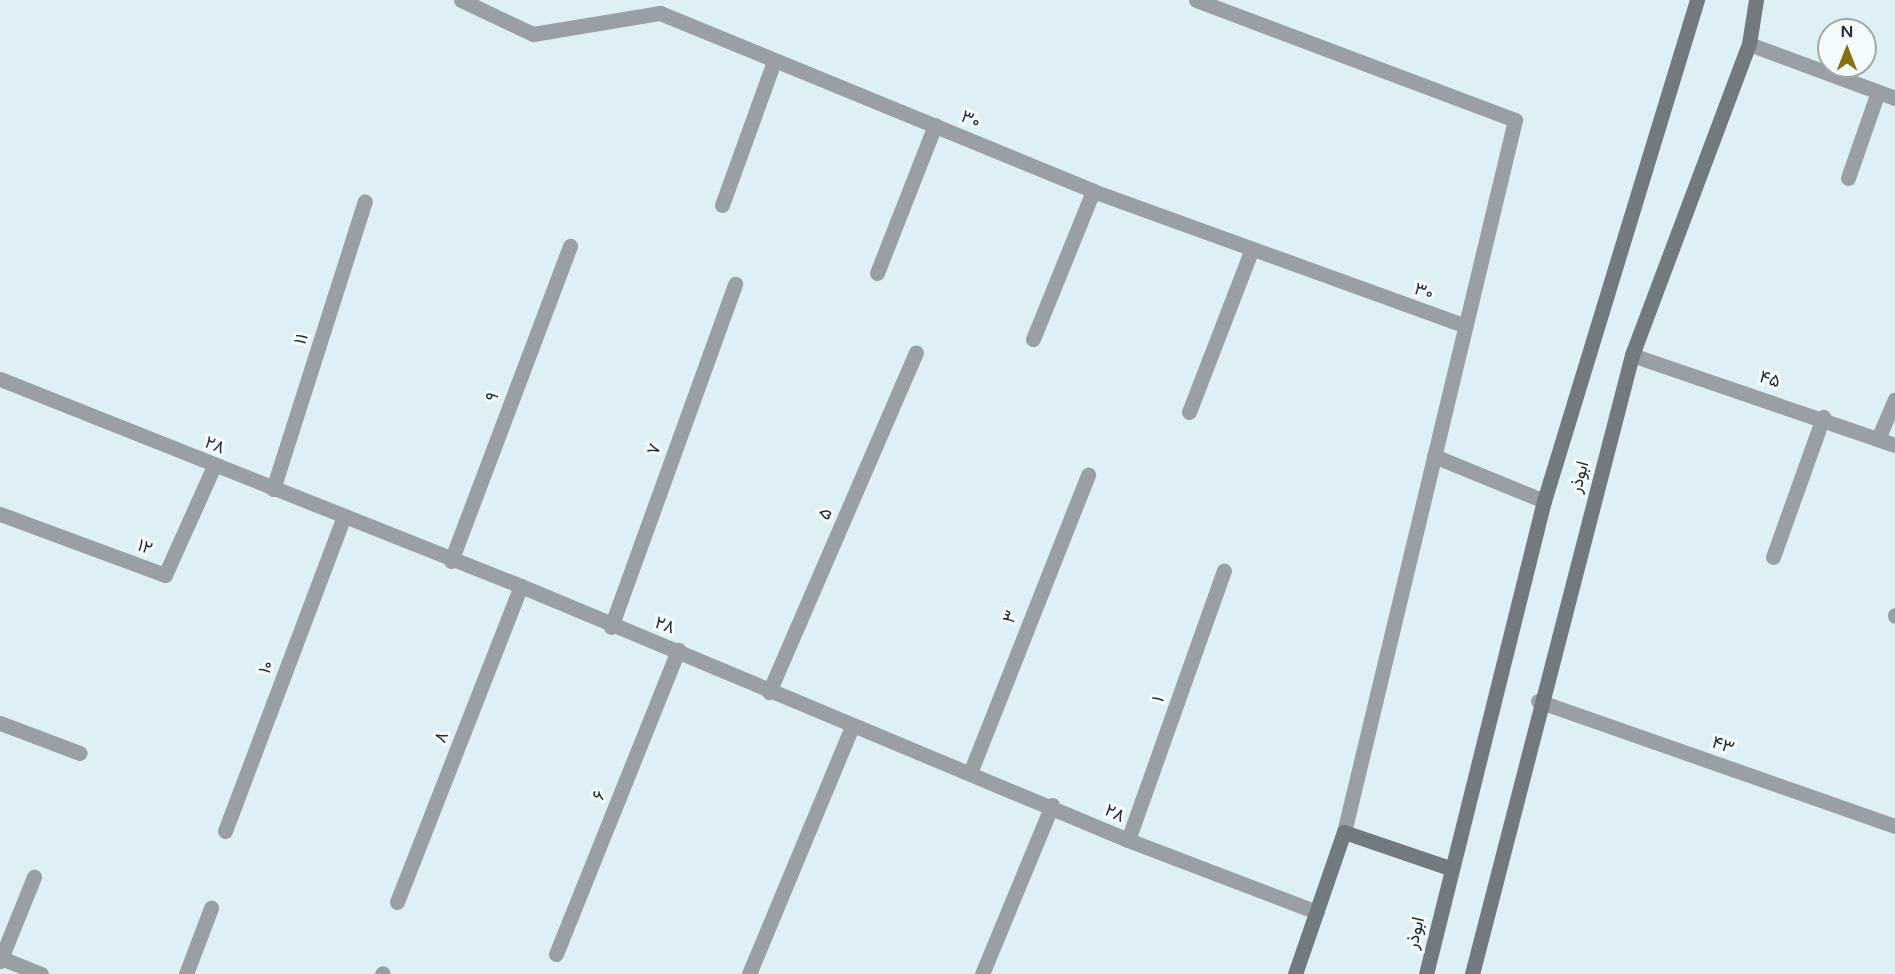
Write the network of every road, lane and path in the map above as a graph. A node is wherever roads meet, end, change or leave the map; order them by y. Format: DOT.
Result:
graph roads {
  1 [pos="461,0"];
  2 [pos="1196,0"];
  3 [pos="1697,0"];
  4 [pos="1756,0"];
  5 [pos="1749,44"];
  6 [pos="773,64"];
  7 [pos="1878,92"];
  8 [pos="1895,98"];
  9 [pos="935,125"];
  10 [pos="1848,178"];
  11 [pos="1093,191"];
  12 [pos="366,201"];
  13 [pos="722,205"];
  14 [pos="570,246"];
  15 [pos="1251,251"];
  16 [pos="877,273"];
  17 [pos="735,284"];
  18 [pos="1466,326"];
  19 [pos="1033,339"];
  20 [pos="916,352"];
  21 [pos="1632,355"];
  22 [pos="0,379"];
  23 [pos="1895,399"];
  24 [pos="1189,412"];
  25 [pos="1823,417"];
  26 [pos="1878,439"];
  27 [pos="1895,445"];
  28 [pos="1434,456"];
  29 [pos="214,466"];
  30 [pos="1088,475"];
  31 [pos="273,489"];
  32 [pos="1544,501"];
  33 [pos="0,514"];
  34 [pos="344,516"];
  35 [pos="1773,557"];
  36 [pos="451,561"];
  37 [pos="1224,571"];
  38 [pos="522,586"];
  39 [pos="611,627"];
  40 [pos="678,650"];
  41 [pos="769,692"];
  42 [pos="1538,701"];
  43 [pos="0,723"];
  44 [pos="852,727"];
  45 [pos="80,753"];
  46 [pos="970,773"];
  47 [pos="1052,805"];
  48 [pos="1895,826"];
  49 [pos="225,831"];
  50 [pos="1344,832"];
  51 [pos="1128,840"];
  52 [pos="1450,868"];
  53 [pos="34,877"];
  54 [pos="397,902"];
  55 [pos="211,908"];
  56 [pos="1317,912"];
  57 [pos="556,954"];
  58 [pos="1,960"];
  59 [pos="41,974"];
  60 [pos="186,974"];
  61 [pos="750,974"];
  62 [pos="982,974"];
  63 [pos="1295,974"];
  64 [pos="1426,974"];
  65 [pos="1472,974"];
  1 -- 6 [label="street, ۳۰"];
  2 -- 18 [label="street"];
  3 -- 32 [label="main road, ابوذر"];
  4 -- 5 [label="main road, ابوذر"];
  5 -- 7 [label="street"];
  5 -- 21 [label="main road, ابوذر"];
  6 -- 9 [label="street, ۳۰"];
  6 -- 13 [label="street"];
  7 -- 8 [label="street"];
  7 -- 10 [label="street"];
  9 -- 11 [label="street, ۳۰"];
  9 -- 16 [label="street"];
  11 -- 15 [label="street, ۳۰"];
  11 -- 19 [label="street"];
  12 -- 31 [label="street, ۱۱"];
  14 -- 36 [label="street, ۹"];
  15 -- 18 [label="street, ۳۰"];
  15 -- 24 [label="street"];
  17 -- 39 [label="street, ۷"];
  18 -- 28 [label="street"];
  20 -- 41 [label="street, ۵"];
  21 -- 25 [label="street, ۴۵"];
  21 -- 42 [label="main road, ابوذر"];
  22 -- 29 [label="street, ۲۸"];
  23 -- 26 [label="street"];
  25 -- 26 [label="street, ۴۵"];
  25 -- 35 [label="street"];
  26 -- 27 [label="street, ۴۵"];
  28 -- 32 [label="street"];
  28 -- 50 [label="street"];
  29 -- 31 [label="street, ۲۸"];
  29 -- 33 [label="street, ۱۲"];
  30 -- 46 [label="street, ۳"];
  31 -- 34 [label="street, ۲۸"];
  32 -- 52 [label="main road, ابوذر"];
  34 -- 36 [label="street, ۲۸"];
  34 -- 49 [label="street, ۱۰"];
  36 -- 38 [label="street, ۲۸"];
  37 -- 51 [label="street, ۱"];
  38 -- 39 [label="street, ۲۸"];
  38 -- 54 [label="street, ۸"];
  39 -- 40 [label="street, ۲۸"];
  40 -- 41 [label="street, ۲۸"];
  40 -- 57 [label="street, ۶"];
  41 -- 44 [label="street, ۲۸"];
  42 -- 48 [label="street, ۴۳"];
  42 -- 65 [label="main road, ابوذر"];
  43 -- 45 [label="street"];
  44 -- 46 [label="street, ۲۸"];
  44 -- 61 [label="street"];
  46 -- 47 [label="street, ۲۸"];
  47 -- 51 [label="street, ۲۸"];
  47 -- 62 [label="street"];
  50 -- 52 [label="main road"];
  50 -- 56 [label="main road"];
  51 -- 56 [label="street, ۲۸"];
  52 -- 64 [label="main road, ابوذر"];
  53 -- 58 [label="street"];
  55 -- 60 [label="street"];
  56 -- 63 [label="main road"];
  58 -- 59 [label="street"];
}
